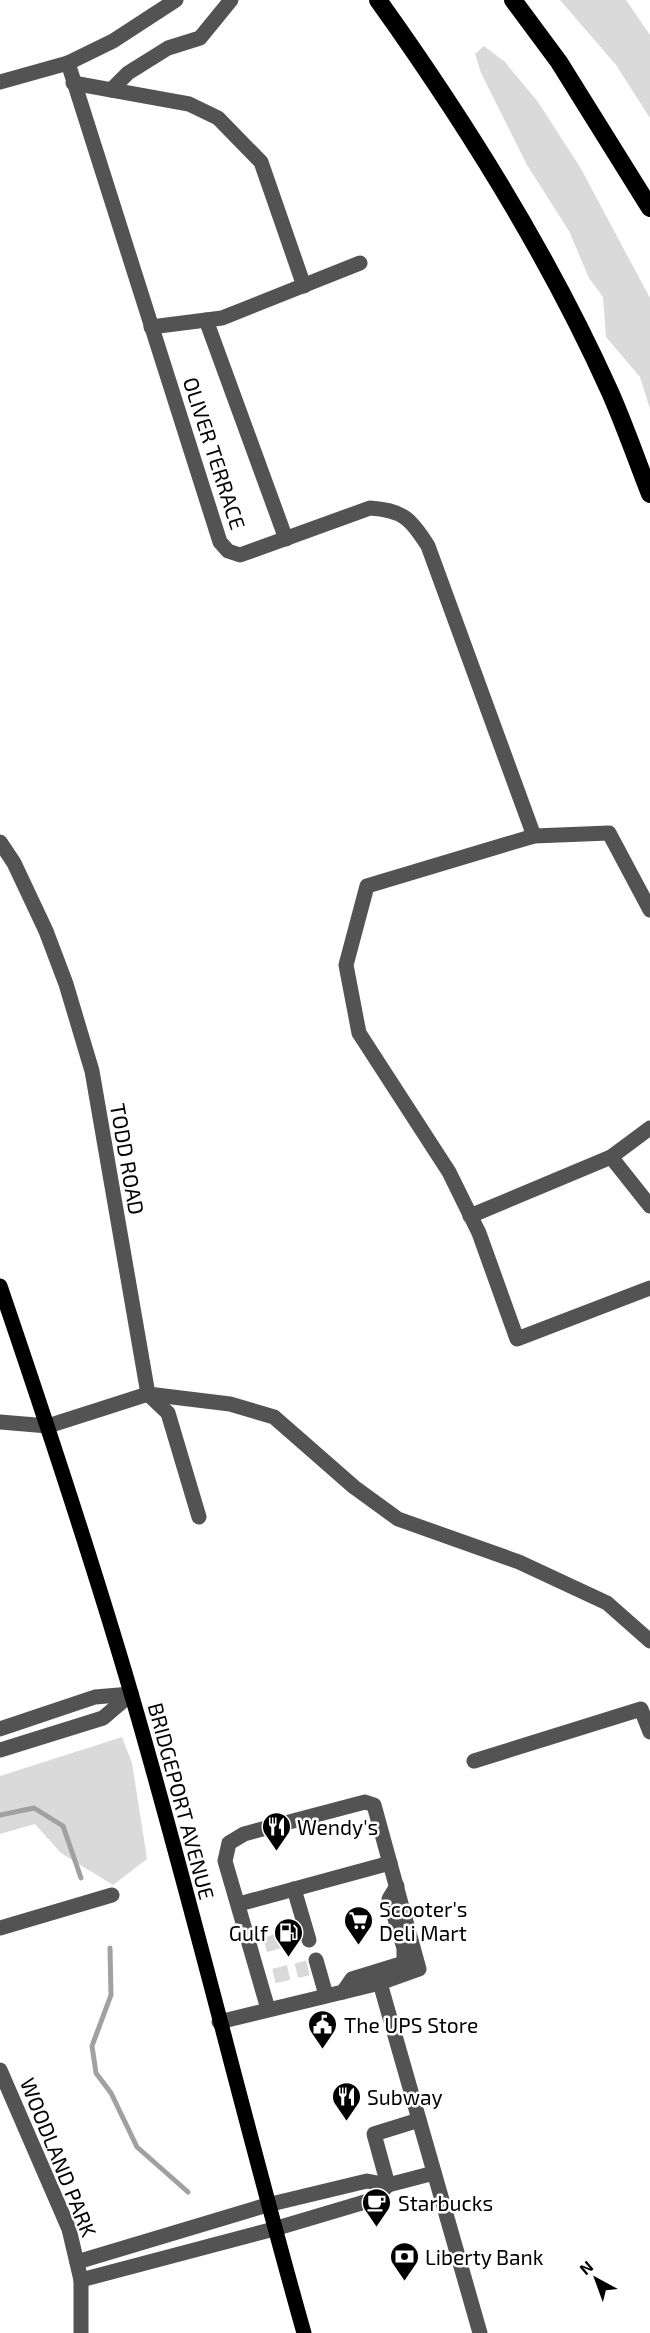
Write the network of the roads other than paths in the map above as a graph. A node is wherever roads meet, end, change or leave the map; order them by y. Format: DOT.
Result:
graph roads {
  1 [pos="176,0"];
  2 [pos="231,0"];
  3 [pos="378,0"];
  4 [pos="513,0"];
  5 [pos="68,63"];
  6 [pos="0,82"];
  7 [pos="73,83"];
  8 [pos="111,90"];
  9 [pos="650,208"];
  10 [pos="360,263"];
  11 [pos="303,286"];
  12 [pos="206,320"];
  13 [pos="151,327"];
  14 [pos="650,494"];
  15 [pos="286,539"];
  16 [pos="534,836"];
  17 [pos="0,842"];
  18 [pos="650,910"];
  19 [pos="650,1128"];
  20 [pos="611,1156"];
  21 [pos="650,1206"];
  22 [pos="470,1216"];
  23 [pos="0,1286"];
  24 [pos="650,1288"];
  25 [pos="148,1394"];
  26 [pos="0,1422"];
  27 [pos="48,1426"];
  28 [pos="199,1517"];
  29 [pos="650,1641"];
  30 [pos="131,1694"];
  31 [pos="0,1729"];
  32 [pos="650,1732"];
  33 [pos="0,1750"];
  34 [pos="474,1761"];
  35 [pos="390,1863"];
  36 [pos="397,1886"];
  37 [pos="294,1888"];
  38 [pos="112,1895"];
  39 [pos="239,1904"];
  40 [pos="0,1928"];
  41 [pos="305,1936"];
  42 [pos="314,1964"];
  43 [pos="380,1983"];
  44 [pos="343,1992"];
  45 [pos="326,1995"];
  46 [pos="268,2009"];
  47 [pos="219,2022"];
  48 [pos="0,2070"];
  49 [pos="419,2120"];
  50 [pos="434,2173"];
  51 [pos="388,2185"];
  52 [pos="267,2205"];
  53 [pos="274,2229"];
  54 [pos="77,2262"];
  55 [pos="81,2280"];
  56 [pos="81,2333"];
  57 [pos="304,2333"];
  58 [pos="480,2333"];
  1 -- 5 [label="street"];
  2 -- 8 [label="street"];
  3 -- 14 [label="highway"];
  4 -- 9 [label="highway"];
  5 -- 6 [label="street"];
  5 -- 7 [label="street, OLIVER TERRACE"];
  7 -- 8 [label="street"];
  7 -- 13 [label="street, OLIVER TERRACE"];
  8 -- 11 [label="street"];
  10 -- 11 [label="street"];
  11 -- 12 [label="street"];
  12 -- 13 [label="street"];
  12 -- 15 [label="street"];
  13 -- 15 [label="street, OLIVER TERRACE"];
  15 -- 16 [label="street, OLIVER TERRACE"];
  16 -- 18 [label="street"];
  16 -- 22 [label="street"];
  17 -- 25 [label="street, TODD ROAD"];
  19 -- 20 [label="street"];
  20 -- 21 [label="street"];
  20 -- 22 [label="street"];
  22 -- 24 [label="street"];
  23 -- 27 [label="main road, BRIDGEPORT AVENUE"];
  25 -- 27 [label="street"];
  25 -- 28 [label="street"];
  25 -- 29 [label="street"];
  26 -- 27 [label="street"];
  27 -- 30 [label="main road, BRIDGEPORT AVENUE"];
  30 -- 31 [label="street"];
  30 -- 33 [label="street"];
  30 -- 47 [label="main road, BRIDGEPORT AVENUE"];
  32 -- 34 [label="street"];
  35 -- 36 [label="street"];
  35 -- 37 [label="street"];
  35 -- 39 [label="street"];
  36 -- 43 [label="street"];
  36 -- 44 [label="street"];
  37 -- 39 [label="street"];
  37 -- 41 [label="street"];
  38 -- 40 [label="street"];
  39 -- 46 [label="street"];
  42 -- 45 [label="street"];
  43 -- 44 [label="street"];
  43 -- 49 [label="street"];
  44 -- 45 [label="street"];
  45 -- 46 [label="street"];
  46 -- 47 [label="street"];
  47 -- 52 [label="main road, BRIDGEPORT AVENUE"];
  48 -- 54 [label="street, WOODLAND PARK"];
  49 -- 50 [label="street"];
  49 -- 51 [label="street"];
  50 -- 51 [label="street"];
  50 -- 58 [label="street"];
  51 -- 52 [label="street, WOODLAND PARK"];
  51 -- 53 [label="street"];
  52 -- 53 [label="main road, BRIDGEPORT AVENUE"];
  52 -- 54 [label="street, WOODLAND PARK"];
  53 -- 55 [label="street"];
  53 -- 57 [label="main road, BRIDGEPORT AVENUE"];
  54 -- 55 [label="street, WOODLAND PARK"];
  55 -- 56 [label="street, WOODLAND PARK"];
}
